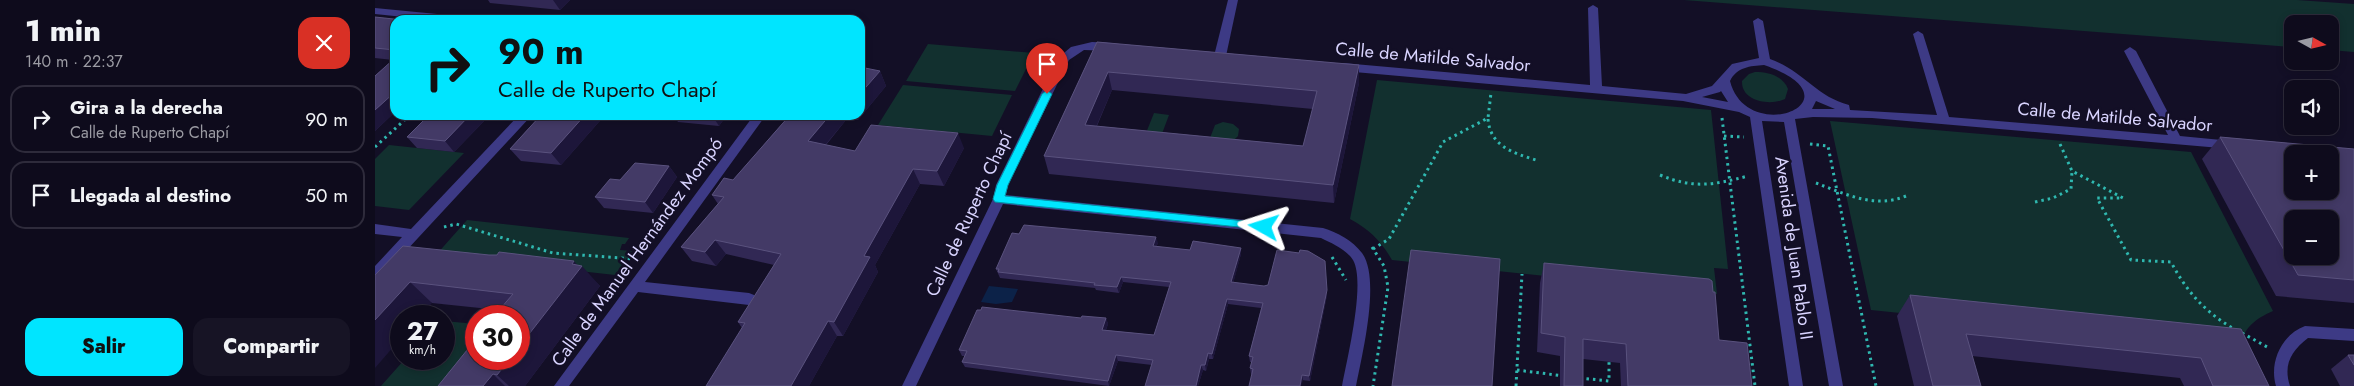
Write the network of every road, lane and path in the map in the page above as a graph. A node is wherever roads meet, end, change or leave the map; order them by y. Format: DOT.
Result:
graph roads {
  1 [pos="1233,0"];
  2 [pos="1593,8"];
  3 [pos="375,12"];
  4 [pos="410,15"];
  5 [pos="1758,21"];
  6 [pos="1918,34"];
  7 [pos="1127,48"];
  8 [pos="2130,51"];
  9 [pos="1220,56"];
  10 [pos="1765,62"];
  11 [pos="1327,66"];
  12 [pos="1493,80"];
  13 [pos="1724,81"];
  14 [pos="1807,86"];
  15 [pos="1596,89"];
  16 [pos="1683,97"];
  17 [pos="1721,105"];
  18 [pos="1743,109"];
  19 [pos="1872,114"];
  20 [pos="1755,115"];
  21 [pos="1793,116"];
  22 [pos="1489,118"];
  23 [pos="405,120"];
  24 [pos="521,120"];
  25 [pos="756,120"];
  26 [pos="1944,120"];
  27 [pos="2053,130"];
  28 [pos="2176,140"];
  29 [pos="1828,146"];
  30 [pos="2245,146"];
  31 [pos="375,147"];
  32 [pos="1536,160"];
  33 [pos="2072,170"];
  34 [pos="1764,172"];
  35 [pos="1660,175"];
  36 [pos="1799,176"];
  37 [pos="1837,190"];
  38 [pos="1906,196"];
  39 [pos="999,199"];
  40 [pos="2035,202"];
  41 [pos="375,229"];
  42 [pos="414,234"];
  43 [pos="1359,258"];
  44 [pos="654,260"];
  45 [pos="1341,269"];
  46 [pos="1522,274"];
  47 [pos="375,275"];
  48 [pos="635,286"];
  49 [pos="749,299"];
  50 [pos="2354,335"];
  51 [pos="1609,354"];
  52 [pos="2281,355"];
  53 [pos="1517,370"];
  54 [pos="561,386"];
  55 [pos="909,386"];
  56 [pos="1349,386"];
  57 [pos="1516,386"];
  58 [pos="1755,386"];
  59 [pos="1796,386"];
  60 [pos="1836,386"];
  61 [pos="1876,386"];
  62 [pos="2283,386"];
  1 -- 9 [label="street"];
  2 -- 15 [label="street"];
  3 -- 4 [label="street"];
  5 -- 10 [label="street"];
  6 -- 26 [label="street"];
  7 -- 39 [label="street, Calle de Ruperto Chapí"];
  8 -- 28 [label="street"];
  10 -- 13 [label="street"];
  10 -- 14 [label="street"];
  11 -- 12 [label="street, Calle de Matilde Salvador"];
  12 -- 15 [label="street, Calle de Matilde Salvador"];
  12 -- 22 [label="path"];
  13 -- 16 [label="street, Calle de Matilde Salvador"];
  13 -- 18 [label="street"];
  14 -- 19 [label="street, Calle de Matilde Salvador"];
  14 -- 21 [label="street"];
  15 -- 16 [label="street, Calle de Matilde Salvador"];
  16 -- 17 [label="street, Calle de Matilde Salvador"];
  17 -- 18 [label="street, Calle de Matilde Salvador"];
  17 -- 58 [label="path"];
  18 -- 20 [label="street"];
  19 -- 21 [label="street, Calle de Matilde Salvador"];
  19 -- 26 [label="street, Calle de Matilde Salvador"];
  20 -- 21 [label="street"];
  20 -- 34 [label="street, Avenida de Juan Pablo II"];
  21 -- 36 [label="street, Avenida de Juan Pablo II"];
  22 -- 32 [label="path"];
  22 -- 43 [label="path"];
  23 -- 31 [label="path"];
  24 -- 42 [label="street"];
  25 -- 44 [label="street, Calle de Manuel Hernández Mompó"];
  26 -- 27 [label="street, Calle de Matilde Salvador"];
  27 -- 28 [label="street, Calle de Matilde Salvador"];
  27 -- 33 [label="path"];
  28 -- 30 [label="street, Calle de Matilde Salvador"];
  29 -- 37 [label="path"];
  33 -- 40 [label="path"];
  33 -- 52 [label="path"];
  34 -- 35 [label="path"];
  34 -- 59 [label="street, Avenida de Juan Pablo II"];
  36 -- 37 [label="path"];
  36 -- 60 [label="street, Avenida de Juan Pablo II"];
  37 -- 38 [label="path"];
  37 -- 61 [label="path"];
  39 -- 43 [label="street"];
  39 -- 55 [label="street, Calle de Ruperto Chapí"];
  41 -- 42 [label="street"];
  42 -- 44 [label="path"];
  42 -- 47 [label="street"];
  43 -- 45 [label="path"];
  43 -- 56 [label="street"];
  44 -- 48 [label="street, Calle de Manuel Hernández Mompó"];
  46 -- 53 [label="path"];
  48 -- 49 [label="street"];
  48 -- 54 [label="street, Calle de Manuel Hernández Mompó"];
  50 -- 52 [label="street"];
  51 -- 53 [label="path"];
  52 -- 62 [label="street"];
  53 -- 57 [label="path"];
}
